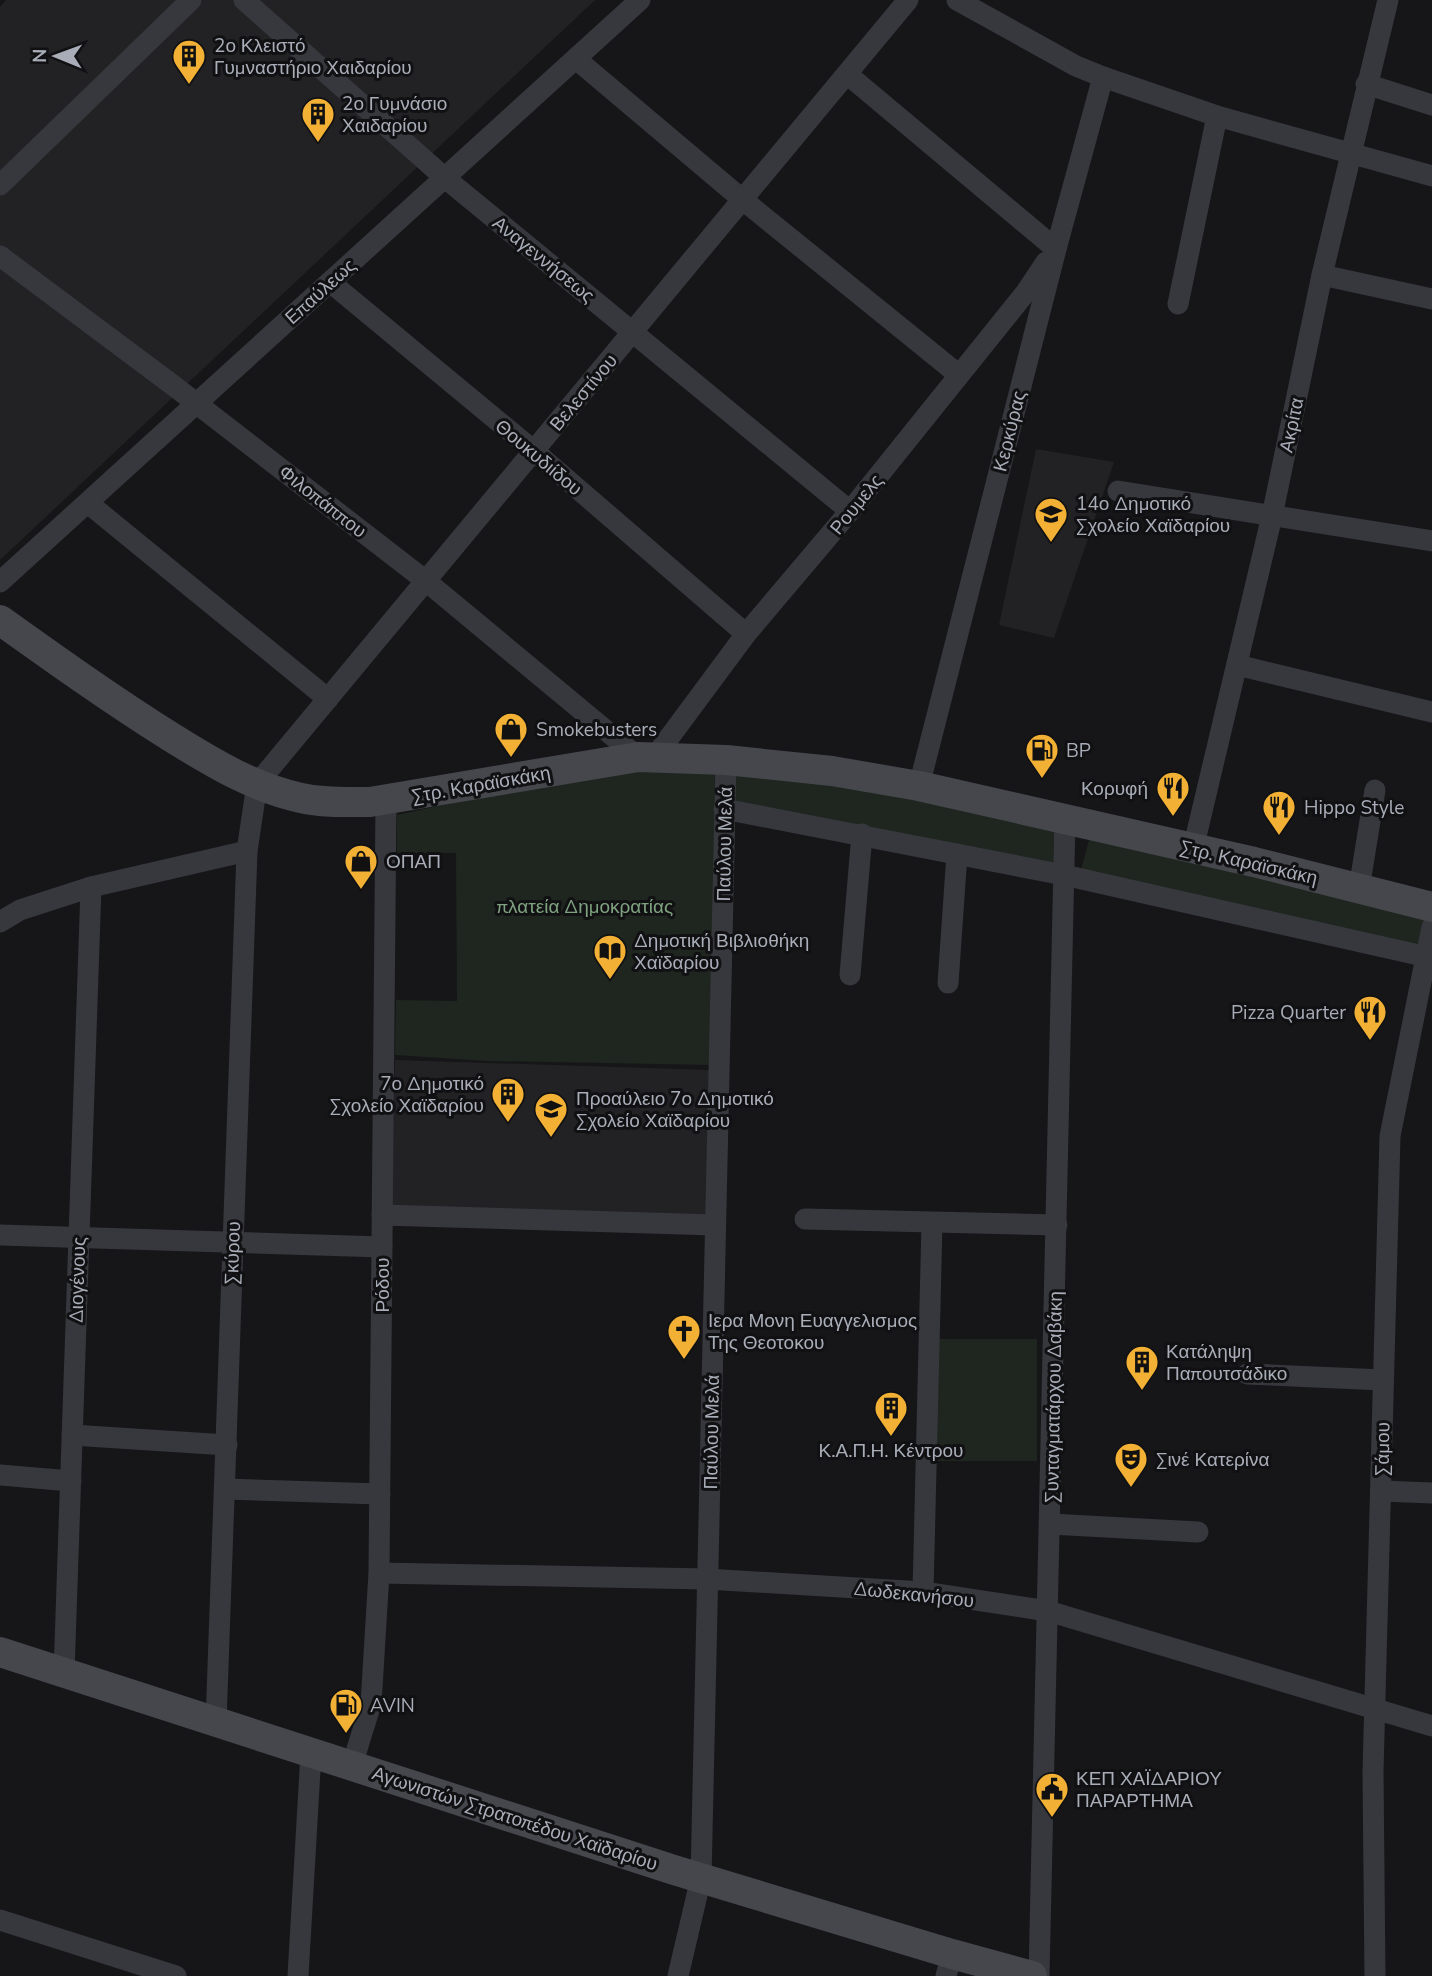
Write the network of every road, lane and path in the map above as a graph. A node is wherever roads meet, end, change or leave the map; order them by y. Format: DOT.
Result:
graph roads {
  1 [pos="191,0"];
  2 [pos="244,0"];
  3 [pos="640,0"];
  4 [pos="908,0"];
  5 [pos="957,0"];
  6 [pos="1388,0"];
  7 [pos="988,8"];
  8 [pos="576,59"];
  9 [pos="847,74"];
  10 [pos="1103,77"];
  11 [pos="1366,84"];
  12 [pos="1432,106"];
  13 [pos="1217,116"];
  14 [pos="1350,155"];
  15 [pos="1432,176"];
  16 [pos="445,178"];
  17 [pos="0,185"];
  18 [pos="743,200"];
  19 [pos="1056,249"];
  20 [pos="0,256"];
  21 [pos="1322,275"];
  22 [pos="330,282"];
  23 [pos="1432,299"];
  24 [pos="1178,304"];
  25 [pos="633,331"];
  26 [pos="959,374"];
  27 [pos="196,404"];
  28 [pos="534,451"];
  29 [pos="1118,491"];
  30 [pos="88,503"];
  31 [pos="850,511"];
  32 [pos="1272,516"];
  33 [pos="1432,541"];
  34 [pos="426,581"];
  35 [pos="0,582"];
  36 [pos="0,620"];
  37 [pos="746,634"];
  38 [pos="1237,666"];
  39 [pos="328,699"];
  40 [pos="1432,712"];
  41 [pos="646,758"];
  42 [pos="726,760"];
  43 [pos="257,784"];
  44 [pos="919,786"];
  45 [pos="1375,790"];
  46 [pos="386,800"];
  47 [pos="724,809"];
  48 [pos="1065,819"];
  49 [pos="862,834"];
  50 [pos="1193,849"];
  51 [pos="247,851"];
  52 [pos="957,854"];
  53 [pos="1064,875"];
  54 [pos="91,887"];
  55 [pos="1359,889"];
  56 [pos="1432,906"];
  57 [pos="0,922"];
  58 [pos="1432,926"];
  59 [pos="1430,958"];
  60 [pos="850,975"];
  61 [pos="948,983"];
  62 [pos="382,1215"];
  63 [pos="805,1219"];
  64 [pos="932,1223"];
  65 [pos="715,1225"];
  66 [pos="1056,1225"];
  67 [pos="0,1235"];
  68 [pos="79,1238"];
  69 [pos="232,1242"];
  70 [pos="382,1247"];
  71 [pos="1247,1374"];
  72 [pos="1383,1380"];
  73 [pos="72,1435"];
  74 [pos="227,1445"];
  75 [pos="0,1475"];
  76 [pos="71,1481"];
  77 [pos="225,1489"];
  78 [pos="1381,1491"];
  79 [pos="1432,1493"];
  80 [pos="380,1494"];
  81 [pos="1050,1524"];
  82 [pos="1198,1532"];
  83 [pos="379,1573"];
  84 [pos="707,1579"];
  85 [pos="923,1592"];
  86 [pos="1048,1611"];
  87 [pos="0,1652"];
  88 [pos="64,1673"];
  89 [pos="1375,1710"];
  90 [pos="216,1723"];
  91 [pos="1432,1727"];
  92 [pos="311,1753"];
  93 [pos="352,1765"];
  94 [pos="701,1878"];
  95 [pos="0,1920"];
  96 [pos="949,1965"];
  97 [pos="176,1976"];
  98 [pos="298,1976"];
  99 [pos="678,1976"];
  100 [pos="1032,1976"];
  101 [pos="1039,1976"];
  102 [pos="1375,1976"];
  1 -- 17 [label="street"];
  2 -- 16 [label="street, Αναγεννήσεως"];
  3 -- 8 [label="street, Επαύλεως"];
  4 -- 9 [label="street, Βελεστίνου"];
  5 -- 7 [label="street"];
  6 -- 11 [label="street, Ακρίτα"];
  7 -- 10 [label="street"];
  8 -- 16 [label="street, Επαύλεως"];
  8 -- 18 [label="street"];
  9 -- 18 [label="street, Βελεστίνου"];
  9 -- 19 [label="street"];
  10 -- 13 [label="street"];
  10 -- 19 [label="street, Κερκύρας"];
  11 -- 12 [label="street"];
  11 -- 14 [label="street, Ακρίτα"];
  13 -- 14 [label="street"];
  13 -- 24 [label="street"];
  14 -- 15 [label="street"];
  14 -- 21 [label="street, Ακρίτα"];
  16 -- 22 [label="street, Επαύλεως"];
  16 -- 25 [label="street, Αναγεννήσεως"];
  18 -- 25 [label="street, Βελεστίνου"];
  18 -- 26 [label="street"];
  19 -- 26 [label="street, Ρουμελς"];
  19 -- 44 [label="street, Κερκύρας"];
  20 -- 27 [label="street, Φιλοπάππου"];
  21 -- 23 [label="street"];
  21 -- 32 [label="street, Ακρίτα"];
  22 -- 27 [label="street, Επαύλεως"];
  22 -- 28 [label="street, Θουκυδιίδου"];
  25 -- 28 [label="street, Βελεστίνου"];
  25 -- 31 [label="street, Αναγεννήσεως"];
  26 -- 31 [label="street, Ρουμελς"];
  27 -- 30 [label="street, Επαύλεως"];
  27 -- 34 [label="street, Φιλοπάππου"];
  28 -- 34 [label="street, Βελεστίνου"];
  28 -- 37 [label="street, Θουκυδιίδου"];
  29 -- 32 [label="street"];
  30 -- 35 [label="street, Επαύλεως"];
  30 -- 39 [label="street"];
  31 -- 37 [label="street, Ρουμελς"];
  32 -- 33 [label="street"];
  32 -- 38 [label="street, Ακρίτα"];
  34 -- 39 [label="street, Βελεστίνου"];
  34 -- 41 [label="street, Φιλοπάππου"];
  36 -- 43 [label="main road, Στρ. Καραϊσκάκη"];
  37 -- 41 [label="street, Ρουμελς"];
  38 -- 40 [label="street"];
  38 -- 50 [label="street, Ακρίτα"];
  39 -- 43 [label="street, Βελεστίνου"];
  41 -- 42 [label="main road, Στρ. Καραϊσκάκη"];
  41 -- 46 [label="main road, Στρ. Καραϊσκάκη"];
  42 -- 44 [label="main road, Στρ. Καραϊσκάκη"];
  42 -- 47 [label="street, Παύλου Μελά"];
  43 -- 46 [label="main road, Στρ. Καραϊσκάκη"];
  43 -- 51 [label="street, Σκύρου"];
  44 -- 48 [label="main road, Στρ. Καραϊσκάκη"];
  45 -- 55 [label="street"];
  46 -- 62 [label="street, Ρόδου"];
  47 -- 49 [label="street"];
  47 -- 65 [label="street, Παύλου Μελά"];
  48 -- 50 [label="main road, Στρ. Καραϊσκάκη"];
  48 -- 53 [label="street, Συνταγματάρχου Δαβάκη"];
  49 -- 52 [label="street"];
  49 -- 60 [label="street"];
  50 -- 55 [label="main road, Στρ. Καραϊσκάκη"];
  51 -- 54 [label="street"];
  51 -- 69 [label="street, Σκύρου"];
  52 -- 53 [label="street"];
  52 -- 61 [label="street"];
  53 -- 59 [label="street"];
  53 -- 66 [label="street, Συνταγματάρχου Δαβάκη"];
  54 -- 57 [label="street"];
  54 -- 68 [label="street, Διογένους"];
  55 -- 56 [label="main road, Στρ. Καραϊσκάκη"];
  58 -- 59 [label="street, Σάμου"];
  59 -- 72 [label="street, Σάμου"];
  62 -- 65 [label="street"];
  62 -- 70 [label="street, Ρόδου"];
  63 -- 64 [label="street"];
  64 -- 66 [label="street"];
  64 -- 85 [label="street"];
  65 -- 84 [label="street, Παύλου Μελά"];
  66 -- 81 [label="street, Συνταγματάρχου Δαβάκη"];
  67 -- 68 [label="street"];
  68 -- 69 [label="street"];
  68 -- 73 [label="street, Διογένους"];
  69 -- 70 [label="street"];
  69 -- 74 [label="street, Σκύρου"];
  70 -- 80 [label="street, Ρόδου"];
  71 -- 72 [label="street"];
  72 -- 78 [label="street, Σάμου"];
  73 -- 74 [label="street"];
  73 -- 76 [label="street, Διογένους"];
  74 -- 77 [label="street, Σκύρου"];
  75 -- 76 [label="street"];
  76 -- 88 [label="street, Διογένους"];
  77 -- 80 [label="street"];
  77 -- 90 [label="street, Σκύρου"];
  78 -- 79 [label="street"];
  78 -- 89 [label="street, Σάμου"];
  80 -- 83 [label="street, Ρόδου"];
  81 -- 82 [label="street"];
  81 -- 86 [label="street, Συνταγματάρχου Δαβάκη"];
  83 -- 84 [label="street, Δωδεκανήσου"];
  83 -- 93 [label="street, Ρόδου"];
  84 -- 85 [label="street, Δωδεκανήσου"];
  84 -- 94 [label="street, Παύλου Μελά"];
  85 -- 86 [label="street, Δωδεκανήσου"];
  86 -- 89 [label="street, Δωδεκανήσου"];
  86 -- 101 [label="street, Συνταγματάρχου Δαβάκη"];
  87 -- 88 [label="main road, Αγωνιστών Στρατοπέδου Χαϊδαρίου"];
  88 -- 90 [label="main road, Αγωνιστών Στρατοπέδου Χαϊδαρίου"];
  89 -- 91 [label="street, Δωδεκανήσου"];
  89 -- 102 [label="street, Σάμου"];
  90 -- 92 [label="main road, Αγωνιστών Στρατοπέδου Χαϊδαρίου"];
  92 -- 93 [label="main road, Αγωνιστών Στρατοπέδου Χαϊδαρίου"];
  92 -- 98 [label="street"];
  93 -- 94 [label="main road, Αγωνιστών Στρατοπέδου Χαϊδαρίου"];
  94 -- 96 [label="main road, Αγωνιστών Στρατοπέδου Χαϊδαρίου"];
  94 -- 99 [label="street, Παύλου Μελά"];
  95 -- 97 [label="street"];
  96 -- 100 [label="main road, Αγωνιστών Στρατοπέδου Χαϊδαρίου"];
}
